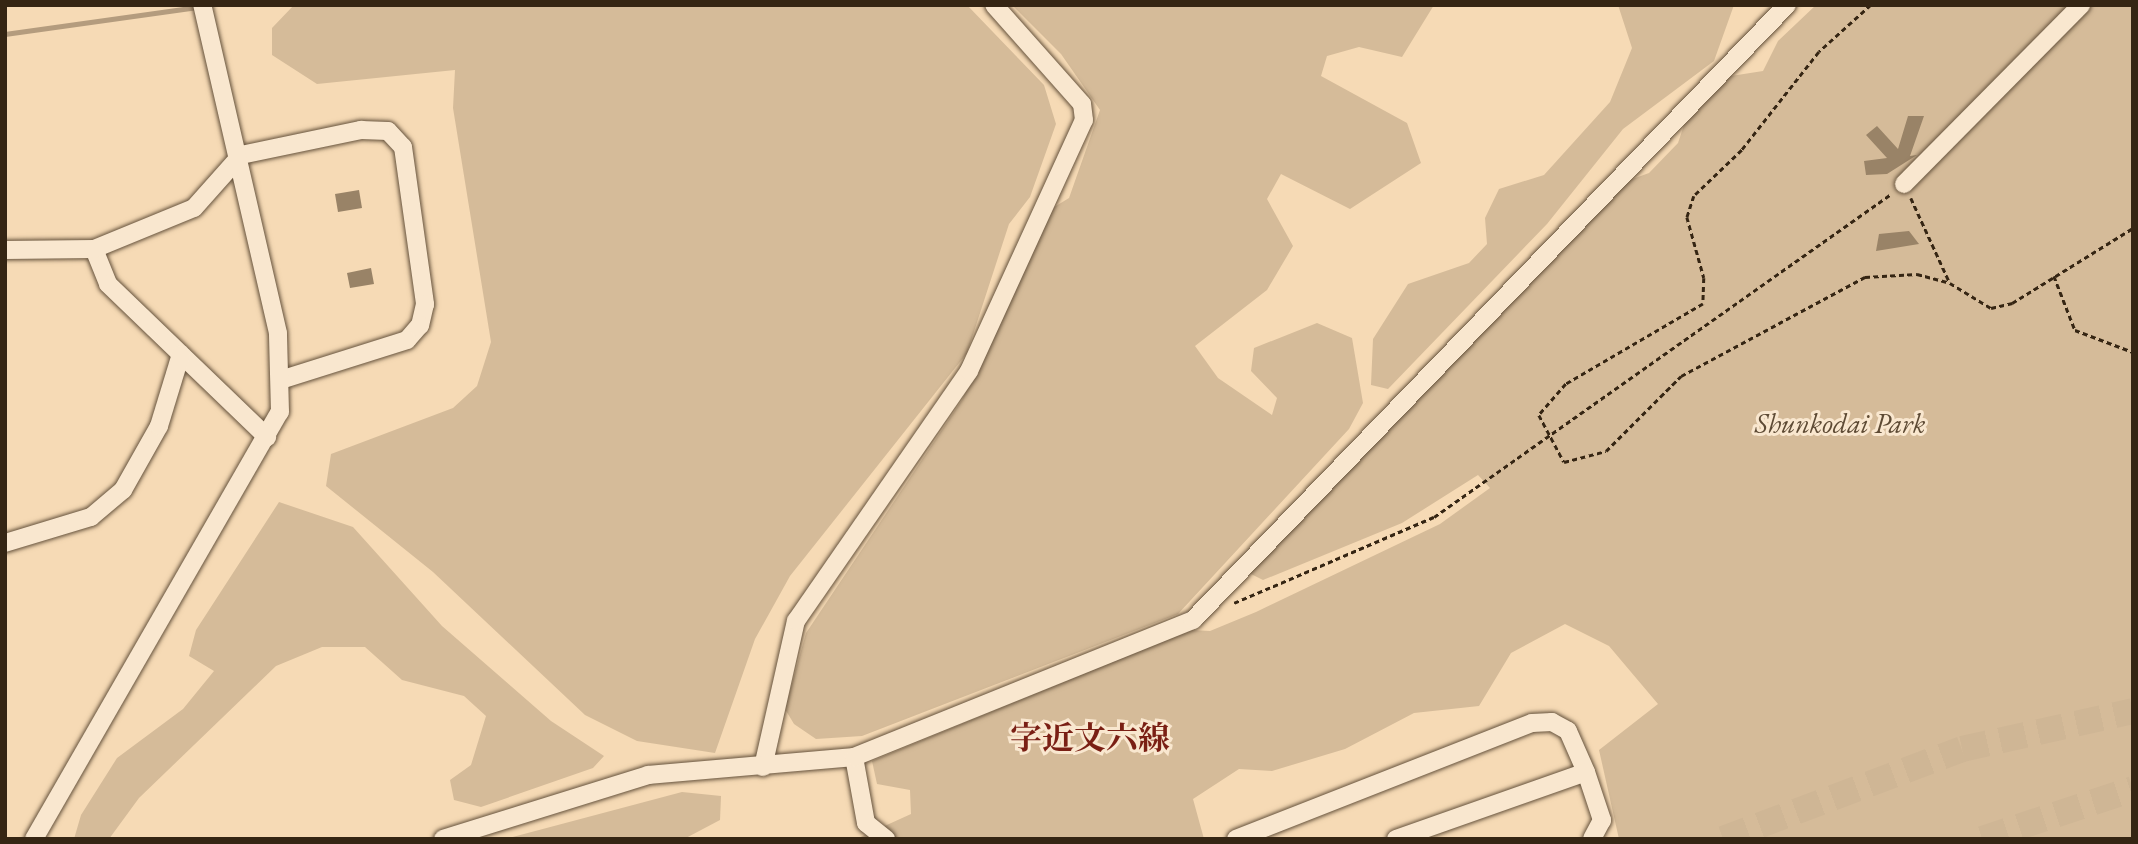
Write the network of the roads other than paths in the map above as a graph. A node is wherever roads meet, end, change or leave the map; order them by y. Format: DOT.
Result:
graph roads {
  1 [pos="202,5"];
  2 [pos="994,5"];
  3 [pos="1787,5"];
  4 [pos="2081,5"];
  5 [pos="241,155"];
  6 [pos="1904,184"];
  7 [pos="94,249"];
  8 [pos="5,250"];
  9 [pos="181,354"];
  10 [pos="283,379"];
  11 [pos="267,438"];
  12 [pos="5,543"];
  13 [pos="854,757"];
  14 [pos="763,767"];
  15 [pos="1586,772"];
  16 [pos="34,839"];
  17 [pos="443,839"];
  18 [pos="886,839"];
  19 [pos="1236,839"];
  20 [pos="1396,839"];
  21 [pos="1592,839"];
  1 -- 5 [label="lane"];
  2 -- 14 [label="lane"];
  3 -- 13 [label="lane"];
  4 -- 6 [label="lane"];
  5 -- 7 [label="lane"];
  5 -- 10 [label="lane"];
  5 -- 10 [label="lane"];
  7 -- 8 [label="lane"];
  7 -- 9 [label="lane"];
  9 -- 11 [label="lane"];
  9 -- 12 [label="lane"];
  10 -- 11 [label="lane"];
  11 -- 16 [label="lane"];
  13 -- 14 [label="lane"];
  13 -- 18 [label="lane"];
  14 -- 17 [label="lane"];
  15 -- 19 [label="lane"];
  15 -- 20 [label="lane"];
  15 -- 21 [label="lane"];
}
